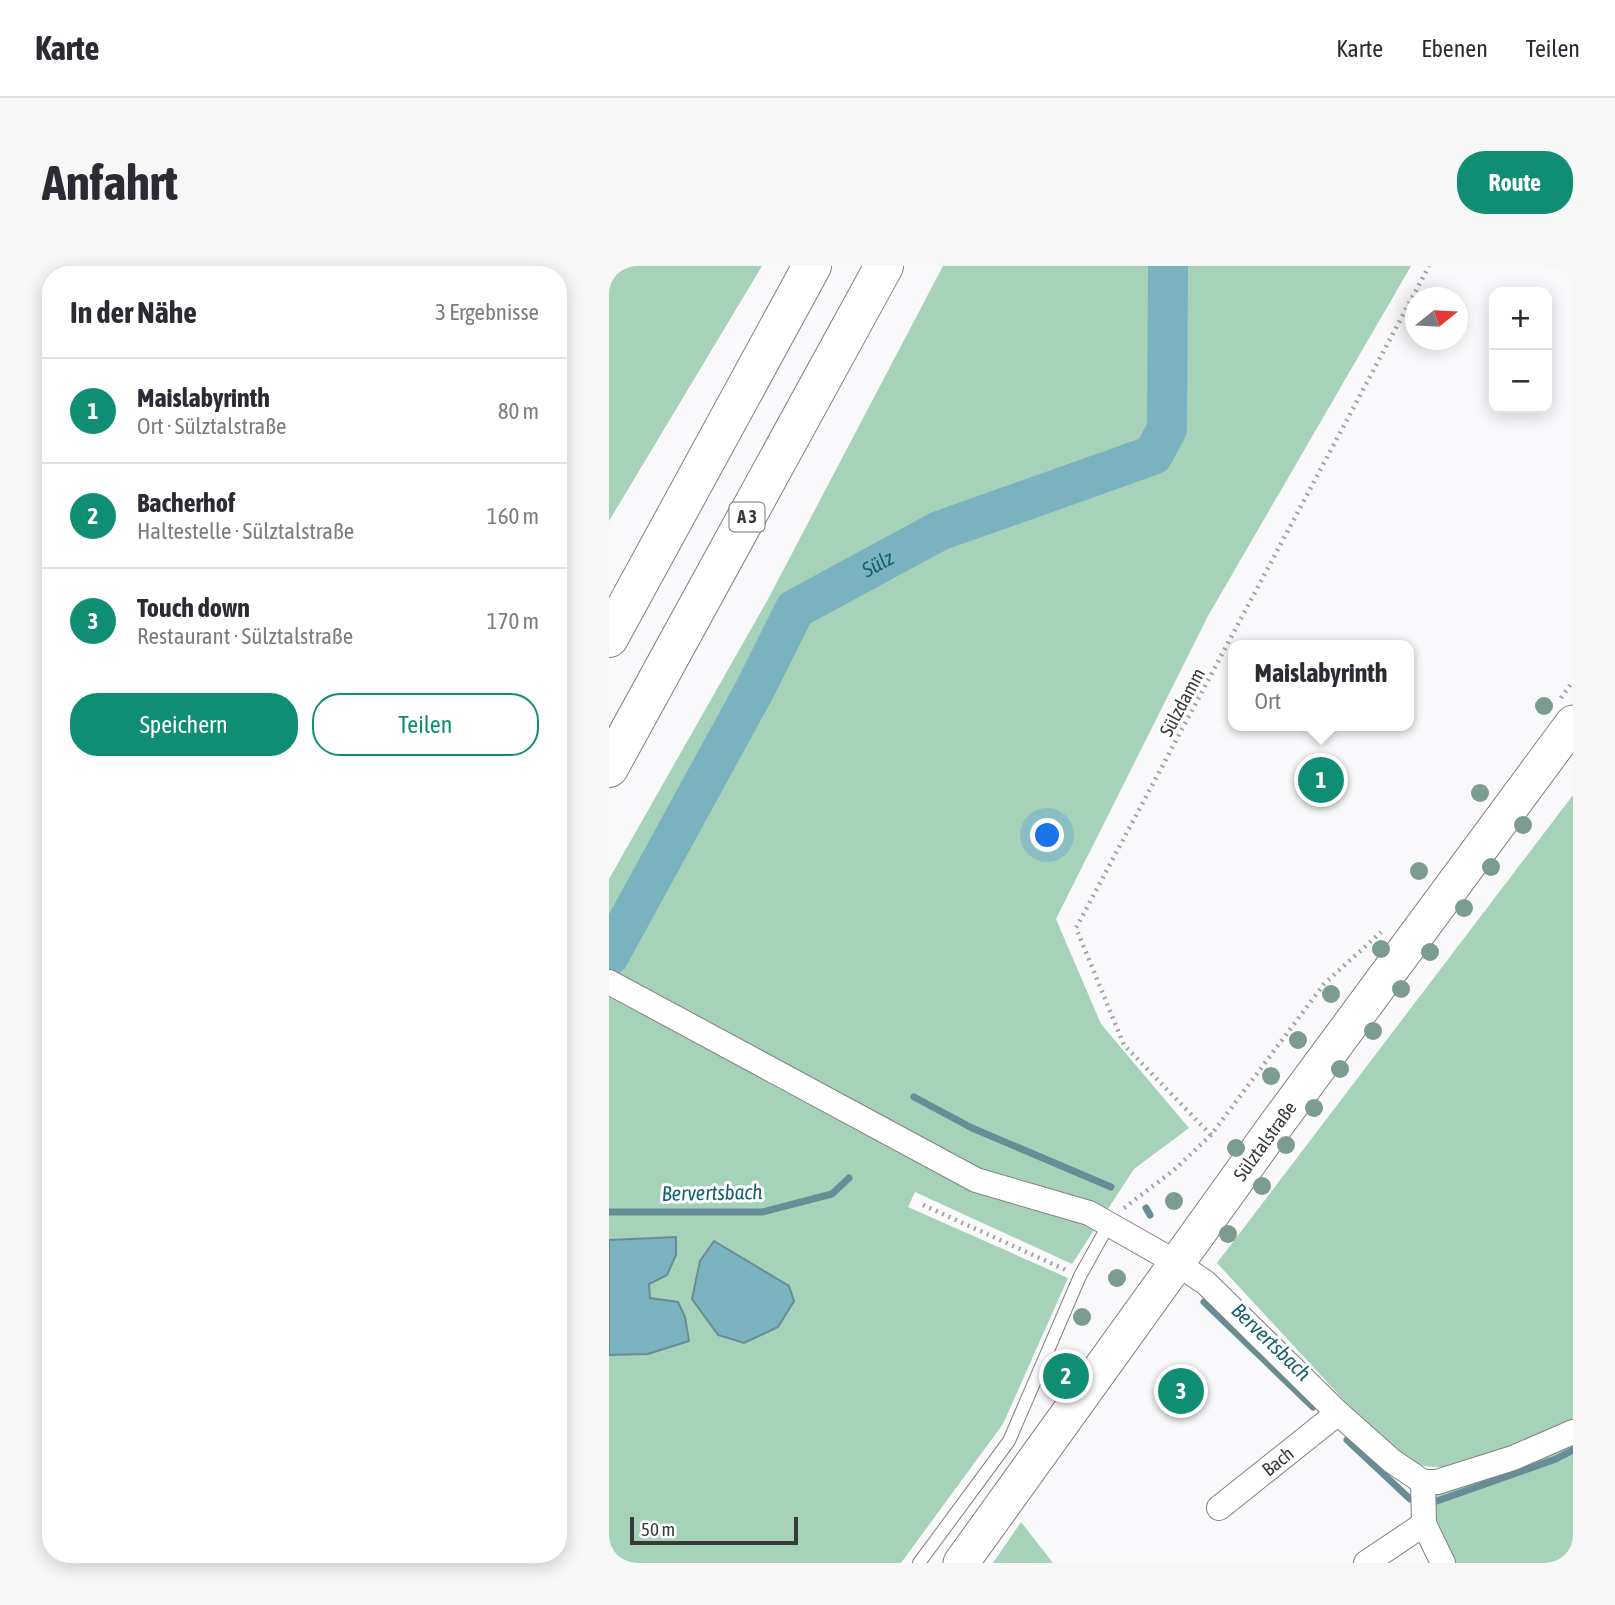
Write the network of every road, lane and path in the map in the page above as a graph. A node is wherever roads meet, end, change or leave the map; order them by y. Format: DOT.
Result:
graph roads {
  1 [pos="811,266"];
  2 [pos="884,266"];
  3 [pos="1429,266"];
  4 [pos="609,638"];
  5 [pos="1230,640"];
  6 [pos="1228,643"];
  7 [pos="1573,681"];
  8 [pos="1565,713"];
  9 [pos="609,768"];
  10 [pos="1389,924"];
  11 [pos="609,982"];
  12 [pos="1211,1135"];
  13 [pos="923,1205"];
  14 [pos="1109,1224"];
  15 [pos="1177,1263"];
  16 [pos="1080,1276"];
  17 [pos="1338,1413"];
  18 [pos="1573,1432"];
  19 [pos="1423,1482"];
  20 [pos="1219,1508"];
  21 [pos="1424,1524"];
  22 [pos="919,1563"];
  23 [pos="961,1563"];
  24 [pos="1366,1563"];
  25 [pos="1443,1563"];
  1 -- 4 [label="highway"];
  2 -- 9 [label="highway, A 3"];
  3 -- 5 [label="path, Sülzdamm"];
  6 -- 12 [label="path, Sülzdamm"];
  7 -- 8 [label="path"];
  8 -- 15 [label="main road, Sülztalstraße"];
  10 -- 12 [label="path"];
  11 -- 14 [label="street"];
  12 -- 14 [label="path"];
  13 -- 16 [label="path"];
  14 -- 15 [label="street"];
  14 -- 16 [label="lane"];
  15 -- 17 [label="street"];
  15 -- 23 [label="main road, Sülztalstraße"];
  16 -- 22 [label="lane"];
  17 -- 19 [label="street"];
  17 -- 20 [label="street, Bach"];
  18 -- 19 [label="street"];
  19 -- 21 [label="street"];
  21 -- 24 [label="street"];
  21 -- 25 [label="street"];
}
